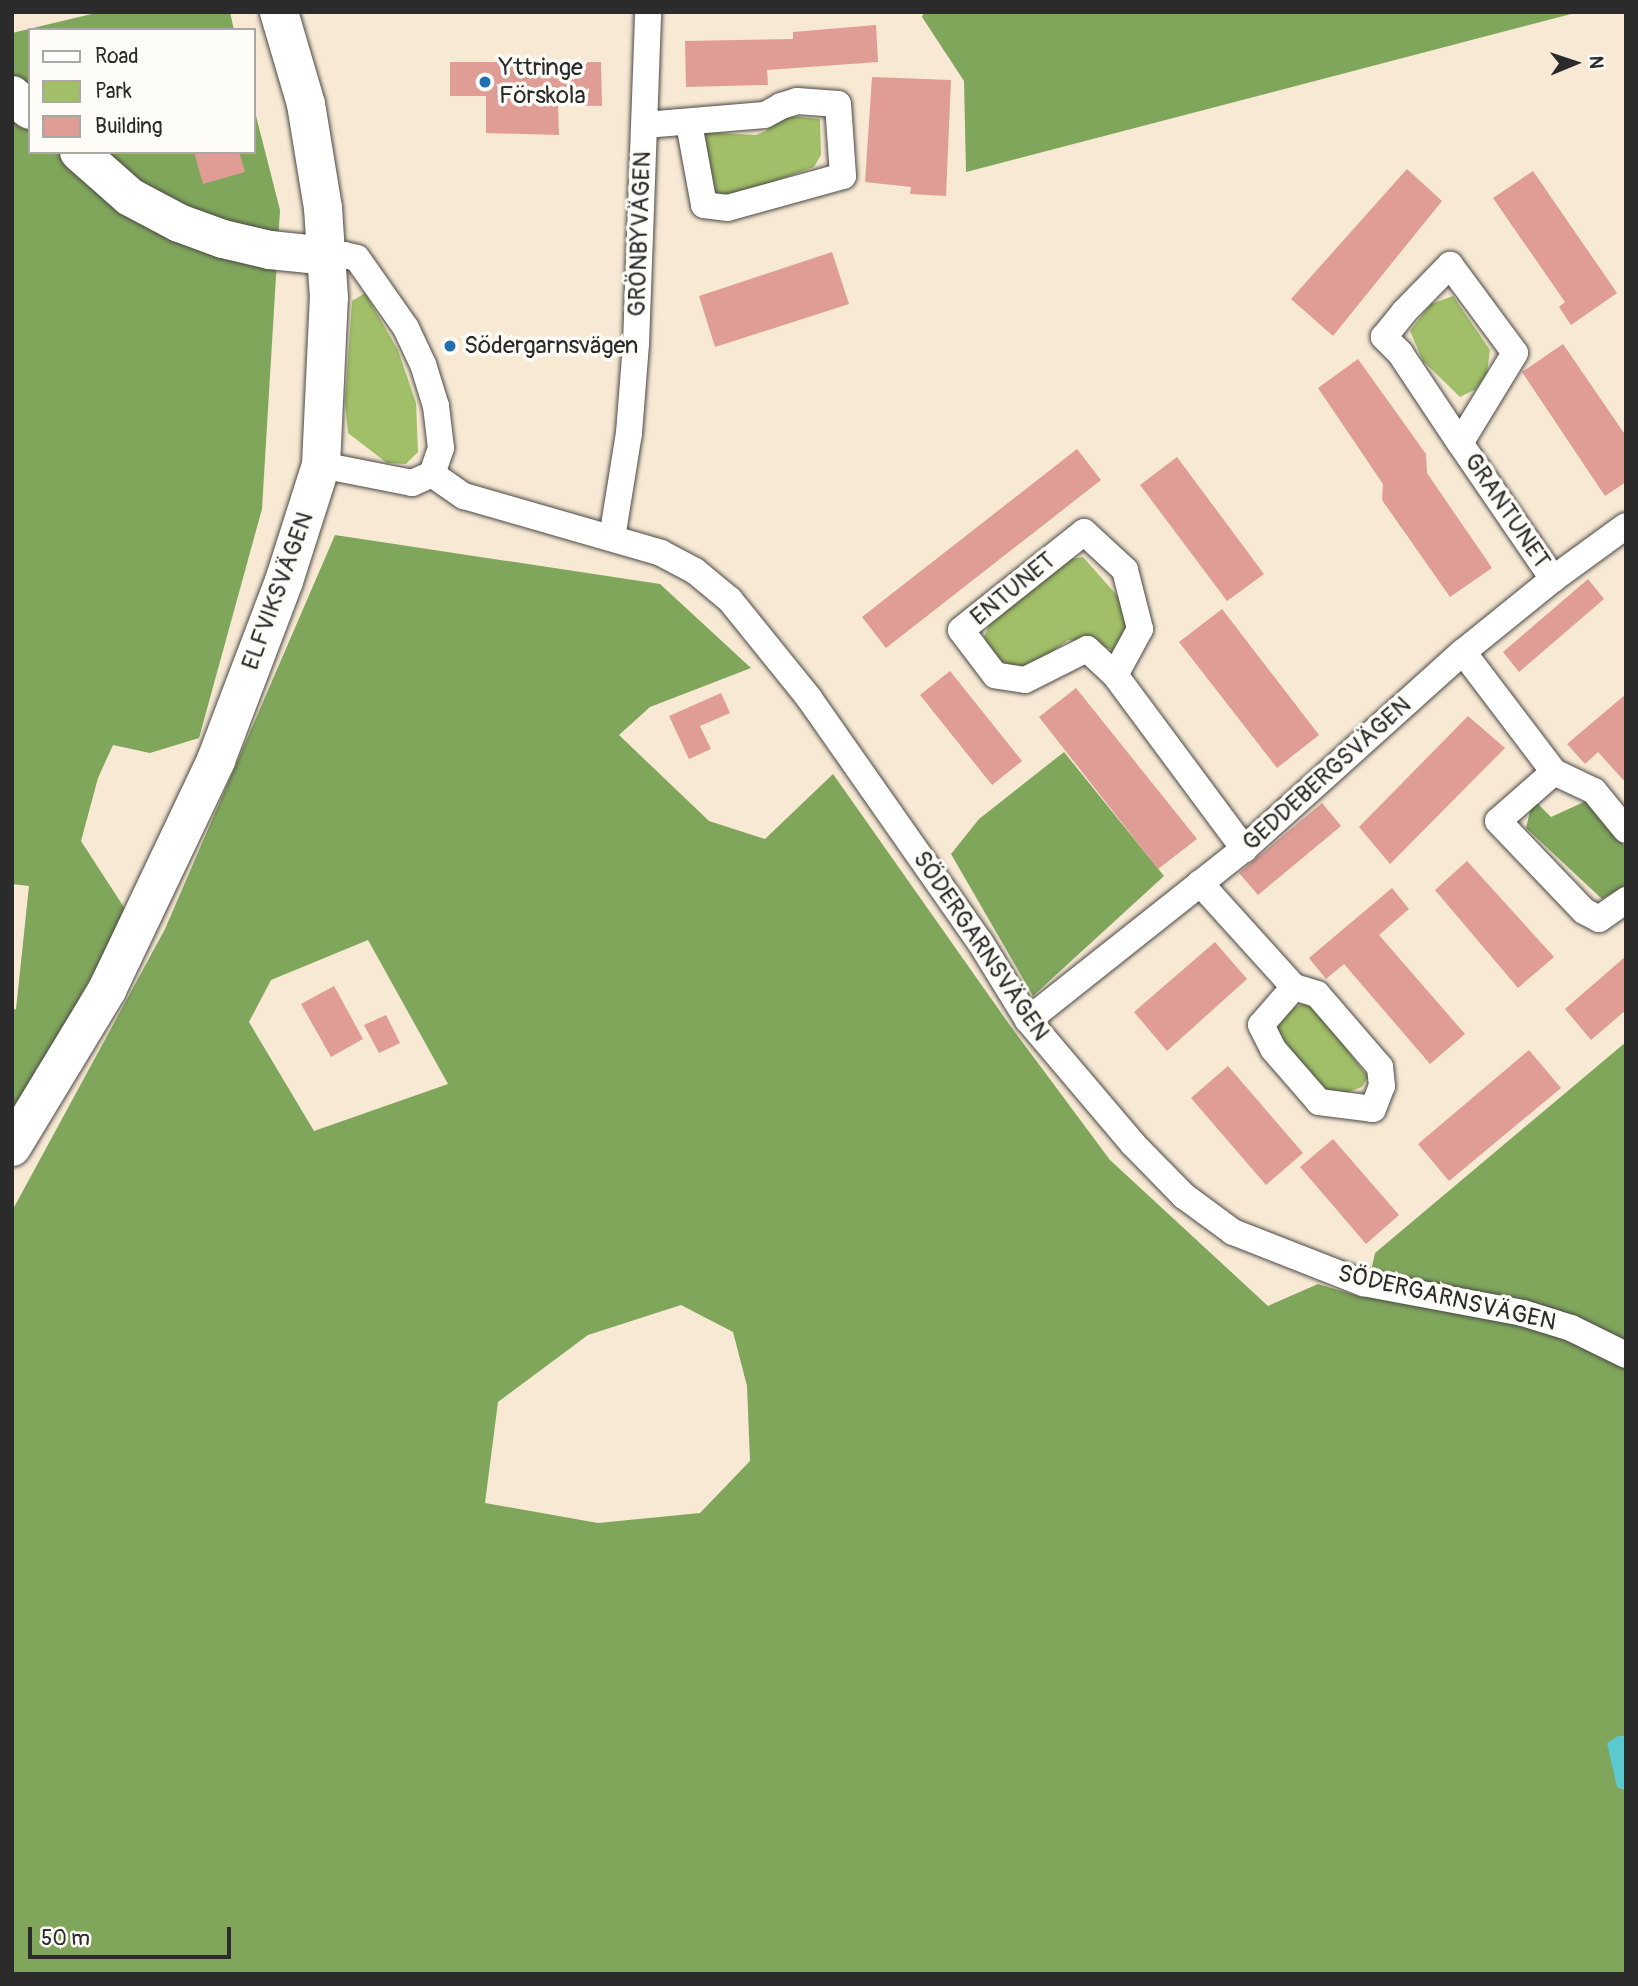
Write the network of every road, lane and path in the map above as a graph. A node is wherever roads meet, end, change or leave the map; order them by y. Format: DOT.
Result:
graph roads {
  1 [pos="279,12"];
  2 [pos="648,12"];
  3 [pos="12,95"];
  4 [pos="28,108"];
  5 [pos="688,123"];
  6 [pos="645,125"];
  7 [pos="81,154"];
  8 [pos="327,256"];
  9 [pos="1460,443"];
  10 [pos="321,464"];
  11 [pos="432,474"];
  12 [pos="1626,526"];
  13 [pos="612,538"];
  14 [pos="1553,579"];
  15 [pos="1463,652"];
  16 [pos="1115,675"];
  17 [pos="1555,772"];
  18 [pos="1626,830"];
  19 [pos="1244,849"];
  20 [pos="1200,883"];
  21 [pos="1626,900"];
  22 [pos="1294,987"];
  23 [pos="1028,1020"];
  24 [pos="12,1147"];
  25 [pos="1626,1355"];
  1 -- 8 [label="street, ELFVIKSVÄGEN"];
  2 -- 6 [label="street, GRÖNBYVÄGEN"];
  3 -- 4 [label="street"];
  5 -- 5 [label="street"];
  5 -- 6 [label="street"];
  6 -- 13 [label="street, GRÖNBYVÄGEN"];
  7 -- 8 [label="street"];
  8 -- 10 [label="street, ELFVIKSVÄGEN"];
  8 -- 11 [label="street"];
  9 -- 9 [label="street, GRANTUNET"];
  9 -- 14 [label="street, GRANTUNET"];
  10 -- 11 [label="street"];
  10 -- 24 [label="street, ELFVIKSVÄGEN"];
  11 -- 13 [label="street, SÖDERGARNSVÄGEN"];
  12 -- 14 [label="street, GEDDEBERGSVÄGEN"];
  13 -- 23 [label="street, SÖDERGARNSVÄGEN"];
  14 -- 15 [label="street, GEDDEBERGSVÄGEN"];
  15 -- 17 [label="street"];
  15 -- 19 [label="street, GEDDEBERGSVÄGEN"];
  16 -- 16 [label="street, ENTUNET"];
  16 -- 19 [label="street, ENTUNET"];
  17 -- 18 [label="street"];
  17 -- 21 [label="street"];
  19 -- 20 [label="street, GEDDEBERGSVÄGEN"];
  20 -- 22 [label="street"];
  20 -- 23 [label="street, GEDDEBERGSVÄGEN"];
  22 -- 22 [label="street"];
  23 -- 25 [label="street, SÖDERGARNSVÄGEN"];
}
